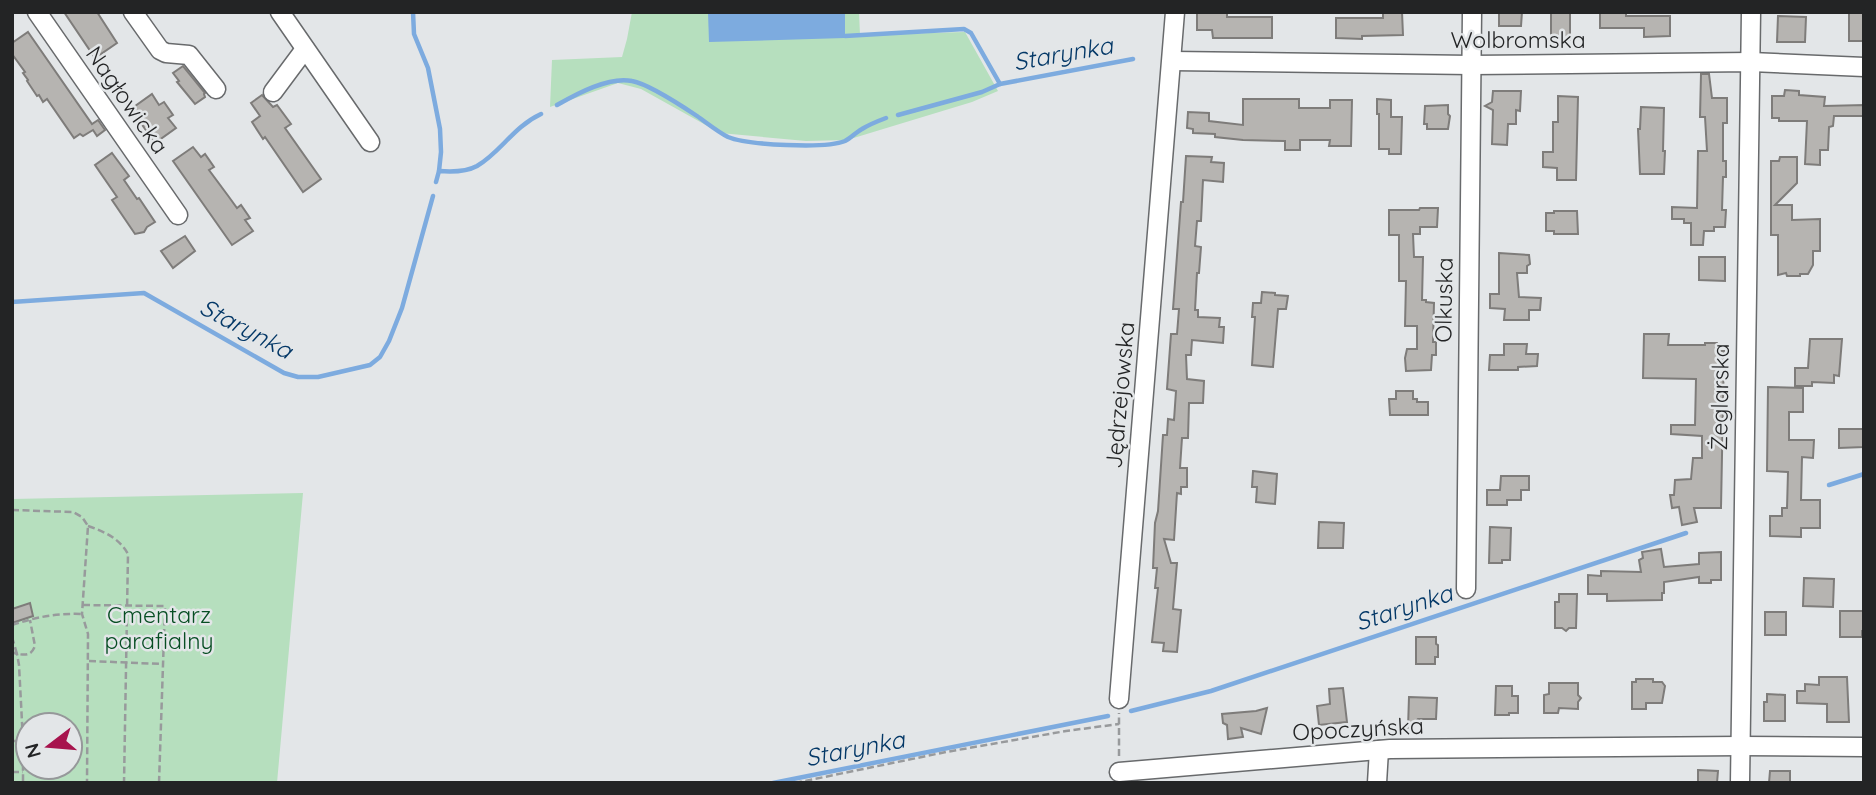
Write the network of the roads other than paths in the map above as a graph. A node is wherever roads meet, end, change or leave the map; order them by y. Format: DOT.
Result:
graph roads {
  1 [pos="37,12"];
  2 [pos="133,12"];
  3 [pos="280,12"];
  4 [pos="1175,12"];
  5 [pos="1472,12"];
  6 [pos="1752,12"];
  7 [pos="305,49"];
  8 [pos="1172,61"];
  9 [pos="1751,62"];
  10 [pos="1471,65"];
  11 [pos="1864,67"];
  12 [pos="216,89"];
  13 [pos="273,92"];
  14 [pos="370,142"];
  15 [pos="178,215"];
  16 [pos="1466,589"];
  17 [pos="1119,699"];
  18 [pos="1741,746"];
  19 [pos="1864,747"];
  20 [pos="1379,750"];
  21 [pos="1119,772"];
  22 [pos="1377,783"];
  23 [pos="1740,783"];
  1 -- 15 [label="street, Nagłowicka"];
  2 -- 12 [label="street"];
  3 -- 7 [label="street"];
  4 -- 8 [label="street, Jędrzejowska"];
  5 -- 10 [label="street, Olkuska"];
  6 -- 9 [label="street, Żeglarska"];
  7 -- 13 [label="street"];
  7 -- 14 [label="street"];
  8 -- 10 [label="street, Wolbromska"];
  8 -- 17 [label="street, Jędrzejowska"];
  9 -- 10 [label="street, Wolbromska"];
  9 -- 11 [label="street, Wolbromska"];
  9 -- 18 [label="street, Żeglarska"];
  10 -- 16 [label="street, Olkuska"];
  18 -- 19 [label="street, Opoczyńska"];
  18 -- 20 [label="street, Opoczyńska"];
  18 -- 23 [label="street, Żeglarska"];
  20 -- 21 [label="street, Opoczyńska"];
  20 -- 22 [label="street"];
}
